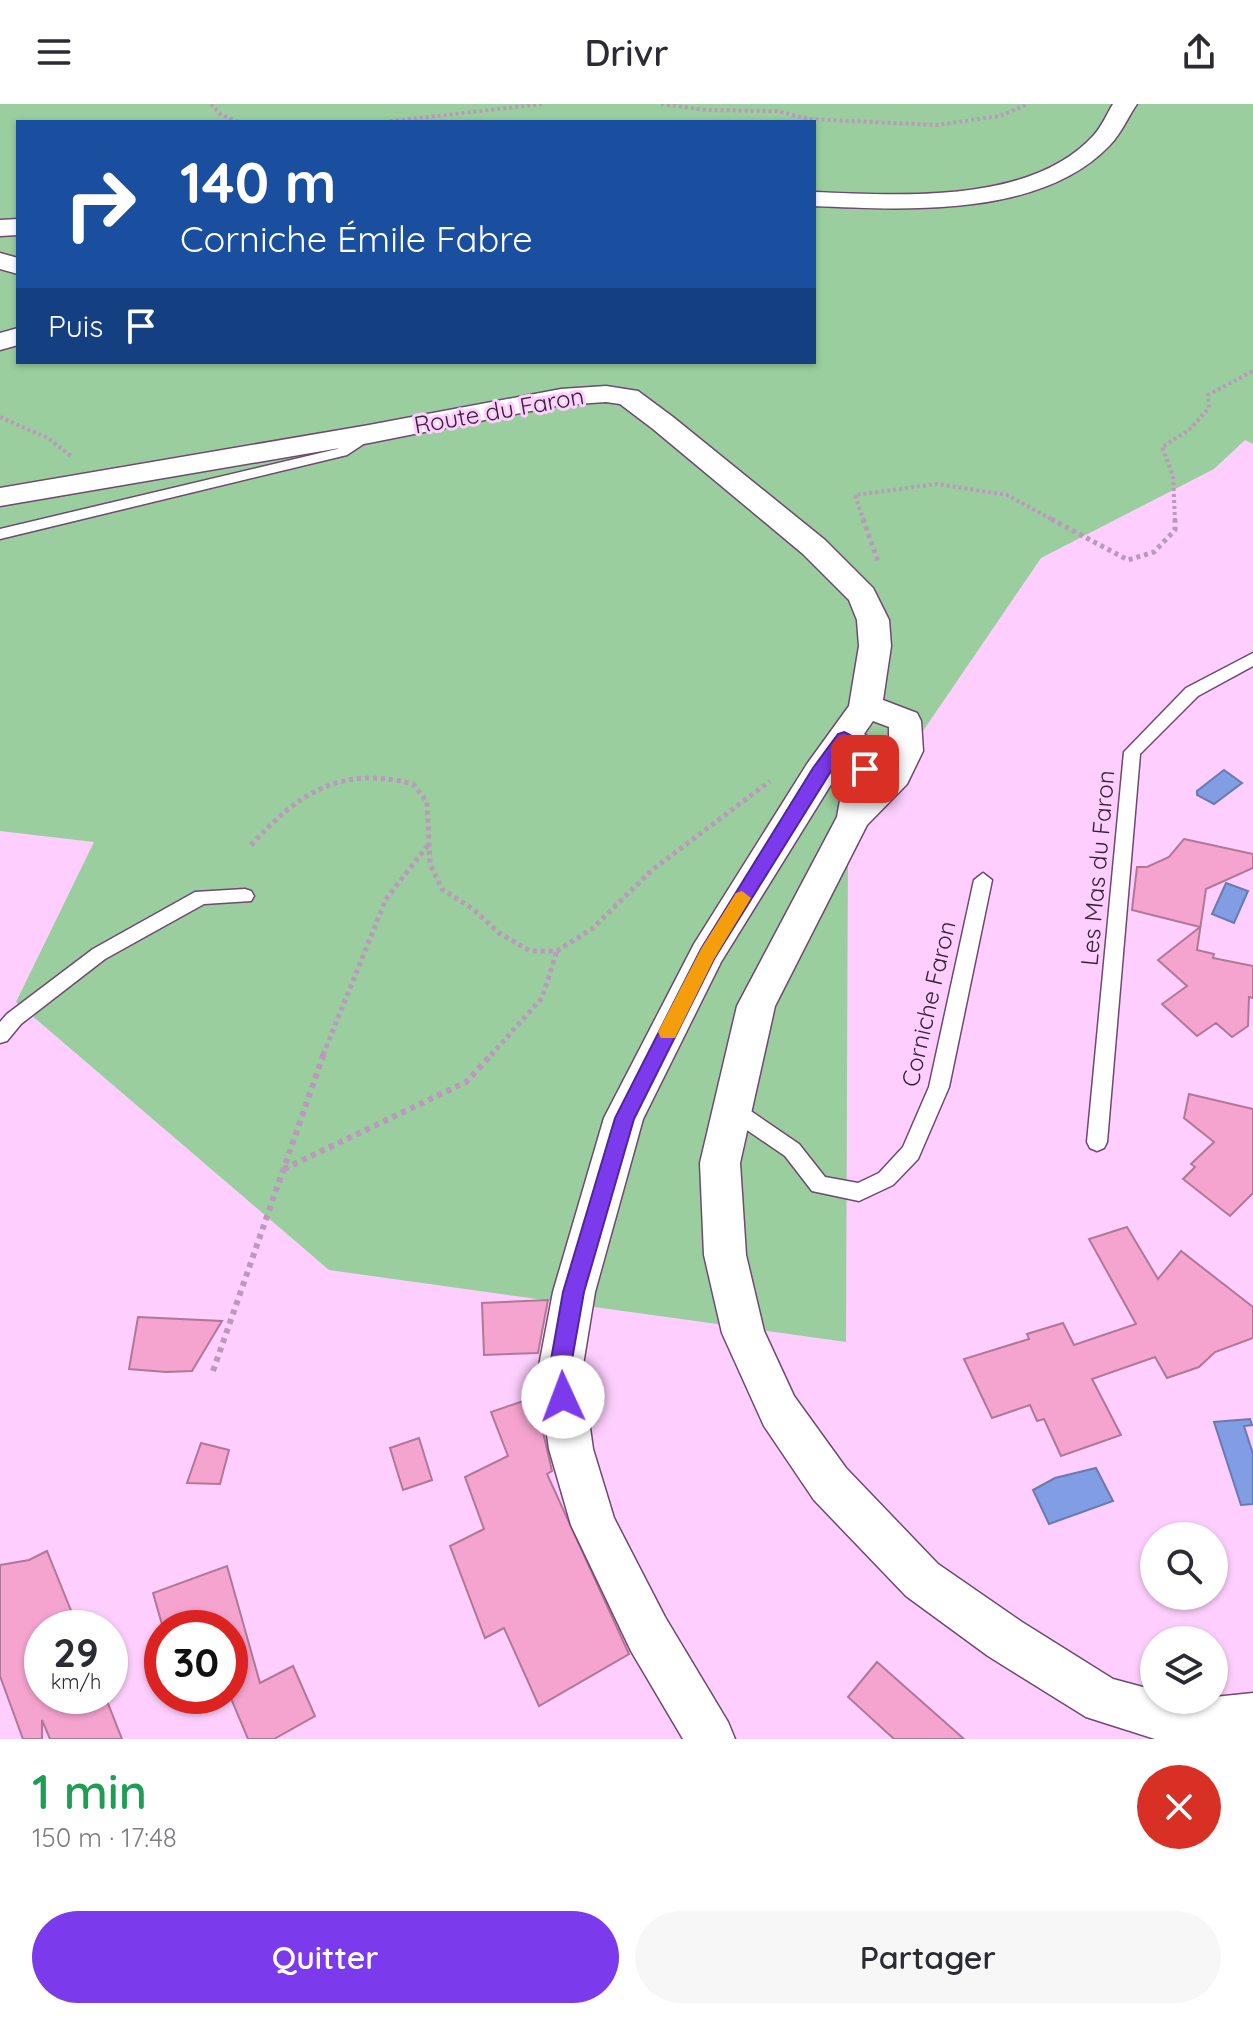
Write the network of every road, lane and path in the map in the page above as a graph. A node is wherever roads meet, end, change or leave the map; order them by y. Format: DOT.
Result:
graph roads {
  1 [pos="211,104"];
  2 [pos="542,104"];
  3 [pos="661,104"];
  4 [pos="1028,104"];
  5 [pos="1125,104"];
  6 [pos="234,120"];
  7 [pos="402,120"];
  8 [pos="816,199"];
  9 [pos="1253,371"];
  10 [pos="0,417"];
  11 [pos="369,434"];
  12 [pos="95,482"];
  13 [pos="0,497"];
  14 [pos="0,534"];
  15 [pos="873,620"];
  16 [pos="1253,659"];
  17 [pos="854,723"];
  18 [pos="819,773"];
  19 [pos="854,817"];
  20 [pos="429,844"];
  21 [pos="251,845"];
  22 [pos="983,880"];
  23 [pos="245,896"];
  24 [pos="557,951"];
  25 [pos="0,1035"];
  26 [pos="732,1109"];
  27 [pos="1097,1142"];
  28 [pos="283,1169"];
  29 [pos="213,1371"];
  30 [pos="1253,1717"];
  31 [pos="711,1739"];
  1 -- 6 [label="path"];
  2 -- 7 [label="path"];
  3 -- 4 [label="path"];
  5 -- 8 [label="street"];
  9 -- 15 [label="path"];
  10 -- 12 [label="path"];
  11 -- 12 [label="street, Route du Faron"];
  11 -- 14 [label="lane"];
  11 -- 15 [label="street, Route du Faron"];
  12 -- 13 [label="street, Route du Faron"];
  15 -- 17 [label="street"];
  16 -- 27 [label="lane, Les Mas du Faron"];
  17 -- 18 [label="street"];
  17 -- 19 [label="street"];
  17 -- 19 [label="street"];
  18 -- 24 [label="path"];
  18 -- 31 [label="street"];
  19 -- 26 [label="street"];
  20 -- 21 [label="path"];
  20 -- 24 [label="path"];
  20 -- 28 [label="path"];
  22 -- 26 [label="lane, Corniche Faron"];
  23 -- 25 [label="lane"];
  24 -- 28 [label="path"];
  26 -- 30 [label="street"];
  28 -- 29 [label="path"];
}
